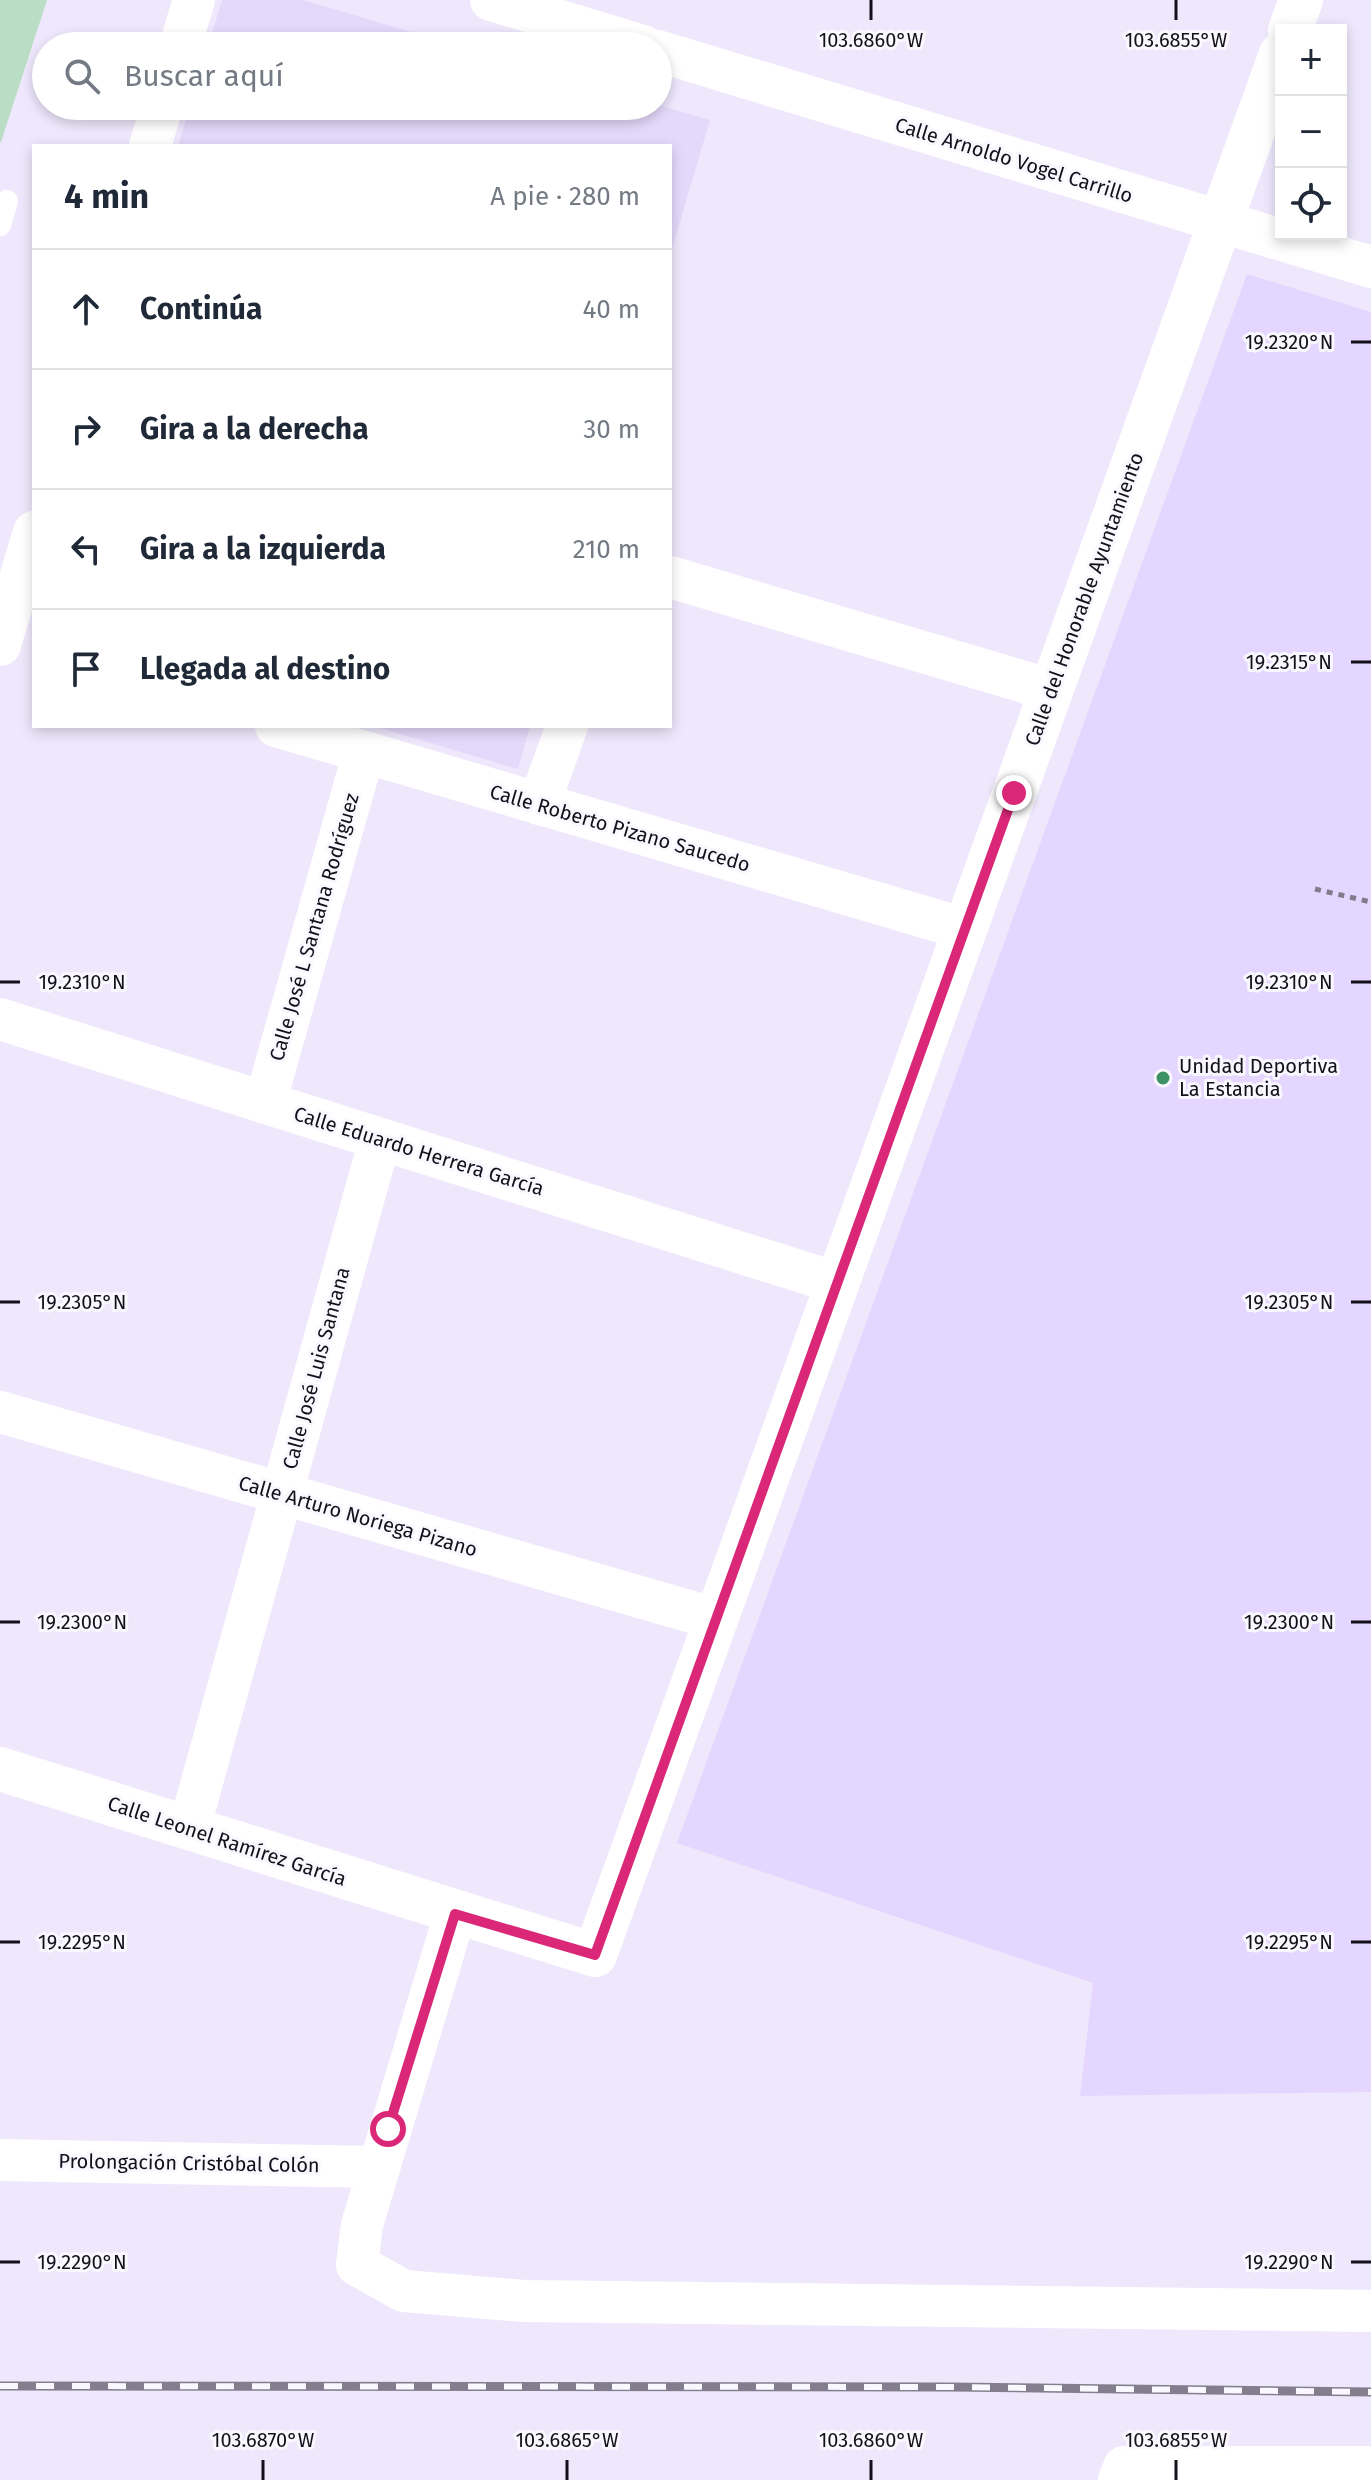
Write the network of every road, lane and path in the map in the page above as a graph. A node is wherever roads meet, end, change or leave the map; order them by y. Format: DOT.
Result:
graph roads {
  1 [pos="194,0"];
  2 [pos="491,0"];
  3 [pos="1301,0"];
  4 [pos="562,10"];
  5 [pos="1292,24"];
  6 [pos="184,32"];
  7 [pos="612,32"];
  8 [pos="672,55"];
  9 [pos="1275,71"];
  10 [pos="158,120"];
  11 [pos="151,144"];
  12 [pos="7,201"];
  13 [pos="1220,223"];
  14 [pos="0,225"];
  15 [pos="1371,267"];
  16 [pos="32,539"];
  17 [pos="672,578"];
  18 [pos="0,645"];
  19 [pos="32,654"];
  20 [pos="1051,690"];
  21 [pos="283,728"];
  22 [pos="566,728"];
  23 [pos="364,752"];
  24 [pos="539,804"];
  25 [pos="1315,889"];
  26 [pos="1371,902"];
  27 [pos="965,929"];
  28 [pos="0,1019"];
  29 [pos="265,1103"];
  30 [pos="380,1139"];
  31 [pos="837,1283"];
  32 [pos="0,1412"];
  33 [pos="282,1494"];
  34 [pos="716,1619"];
  35 [pos="0,1769"];
  36 [pos="189,1829"];
  37 [pos="455,1914"];
  38 [pos="0,2160"];
  39 [pos="378,2167"];
  40 [pos="1371,2311"];
  41 [pos="1371,2467"];
  42 [pos="1122,2473"];
  1 -- 6 [label="street"];
  2 -- 4 [label="street"];
  3 -- 5 [label="street"];
  4 -- 7 [label="street"];
  8 -- 13 [label="street, Calle Arnoldo Vogel Carrillo"];
  9 -- 13 [label="street, Calle del Honorable Ayuntamiento"];
  10 -- 11 [label="street"];
  12 -- 14 [label="lane"];
  13 -- 15 [label="street, Calle Arnoldo Vogel Carrillo"];
  13 -- 20 [label="street, Calle del Honorable Ayuntamiento"];
  16 -- 18 [label="street"];
  17 -- 20 [label="street"];
  18 -- 19 [label="street"];
  20 -- 27 [label="street, Calle del Honorable Ayuntamiento"];
  21 -- 23 [label="street, Calle Roberto Pizano Saucedo"];
  22 -- 24 [label="street"];
  23 -- 24 [label="street, Calle Roberto Pizano Saucedo"];
  23 -- 29 [label="street, Calle José L Santana Rodríguez"];
  24 -- 27 [label="street, Calle Roberto Pizano Saucedo"];
  25 -- 26 [label="path"];
  27 -- 31 [label="street, Calle del Honorable Ayuntamiento"];
  28 -- 29 [label="street, Calle Eduardo Herrera García"];
  29 -- 30 [label="street, Calle Eduardo Herrera García"];
  30 -- 31 [label="street, Calle Eduardo Herrera García"];
  30 -- 33 [label="street, Calle José Luis Santana"];
  31 -- 34 [label="street, Calle del Honorable Ayuntamiento"];
  32 -- 33 [label="street, Calle Arturo Noriega Pizano"];
  33 -- 34 [label="street, Calle Arturo Noriega Pizano"];
  33 -- 36 [label="street, Calle José Luis Santana"];
  34 -- 37 [label="street, Calle del Honorable Ayuntamiento"];
  35 -- 36 [label="street, Calle Leonel Ramírez García"];
  36 -- 37 [label="street, Calle Leonel Ramírez García"];
  37 -- 39 [label="street"];
  38 -- 39 [label="street, Prolongación Cristóbal Colón"];
  39 -- 40 [label="street"];
  41 -- 42 [label="street"];
}
